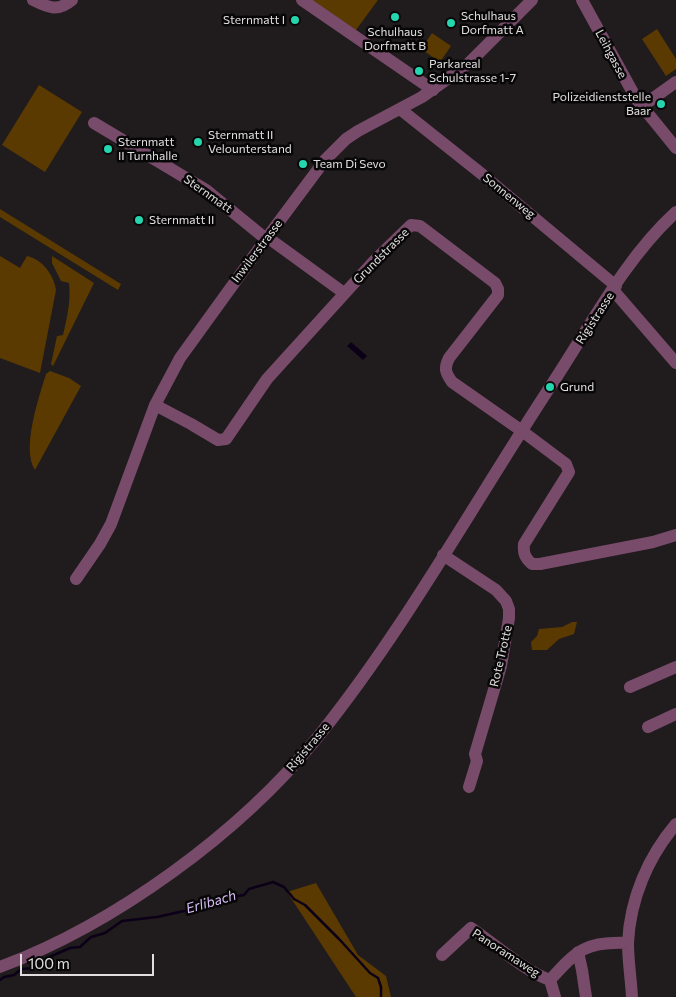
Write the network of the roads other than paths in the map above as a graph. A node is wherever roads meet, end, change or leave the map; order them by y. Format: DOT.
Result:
graph roads {
  1 [pos="33,0"];
  2 [pos="72,0"];
  3 [pos="302,0"];
  4 [pos="532,0"];
  5 [pos="582,0"];
  6 [pos="676,82"];
  7 [pos="433,90"];
  8 [pos="641,107"];
  9 [pos="400,109"];
  10 [pos="94,123"];
  11 [pos="676,148"];
  12 [pos="676,212"];
  13 [pos="266,238"];
  14 [pos="614,288"];
  15 [pos="344,293"];
  16 [pos="676,363"];
  17 [pos="155,405"];
  18 [pos="522,431"];
  19 [pos="676,535"];
  20 [pos="443,555"];
  21 [pos="76,579"];
  22 [pos="676,667"];
  23 [pos="630,686"];
  24 [pos="676,714"];
  25 [pos="648,727"];
  26 [pos="469,787"];
  27 [pos="676,824"];
  28 [pos="628,943"];
  29 [pos="578,952"];
  30 [pos="442,954"];
  31 [pos="0,967"];
  32 [pos="550,980"];
  33 [pos="555,997"];
  34 [pos="586,997"];
  35 [pos="632,997"];
  1 -- 2 [label="street"];
  3 -- 7 [label="street"];
  4 -- 7 [label="street, Inwilerstrasse"];
  5 -- 8 [label="street, Leihgasse"];
  6 -- 8 [label="street"];
  7 -- 9 [label="street, Inwilerstrasse"];
  8 -- 11 [label="street, Leihgasse"];
  9 -- 13 [label="street, Inwilerstrasse"];
  9 -- 14 [label="street, Sonnenweg"];
  10 -- 13 [label="street, Sternmatt"];
  12 -- 14 [label="street, Rigistrasse"];
  13 -- 15 [label="street, Sternmatt"];
  13 -- 17 [label="street, Inwilerstrasse"];
  14 -- 16 [label="street, Sonnenweg"];
  14 -- 18 [label="street, Rigistrasse"];
  15 -- 17 [label="street, Grundstrasse"];
  15 -- 18 [label="street, Grundstrasse"];
  17 -- 21 [label="street, Inwilerstrasse"];
  18 -- 19 [label="street"];
  18 -- 20 [label="street, Rigistrasse"];
  20 -- 26 [label="street, Rote Trotte"];
  20 -- 31 [label="street, Rigistrasse"];
  22 -- 23 [label="street"];
  24 -- 25 [label="street"];
  27 -- 28 [label="street"];
  28 -- 29 [label="street, Panoramaweg"];
  28 -- 35 [label="street"];
  29 -- 32 [label="street, Panoramaweg"];
  29 -- 34 [label="street"];
  30 -- 32 [label="street, Panoramaweg"];
  32 -- 33 [label="street, Panoramaweg"];
}
